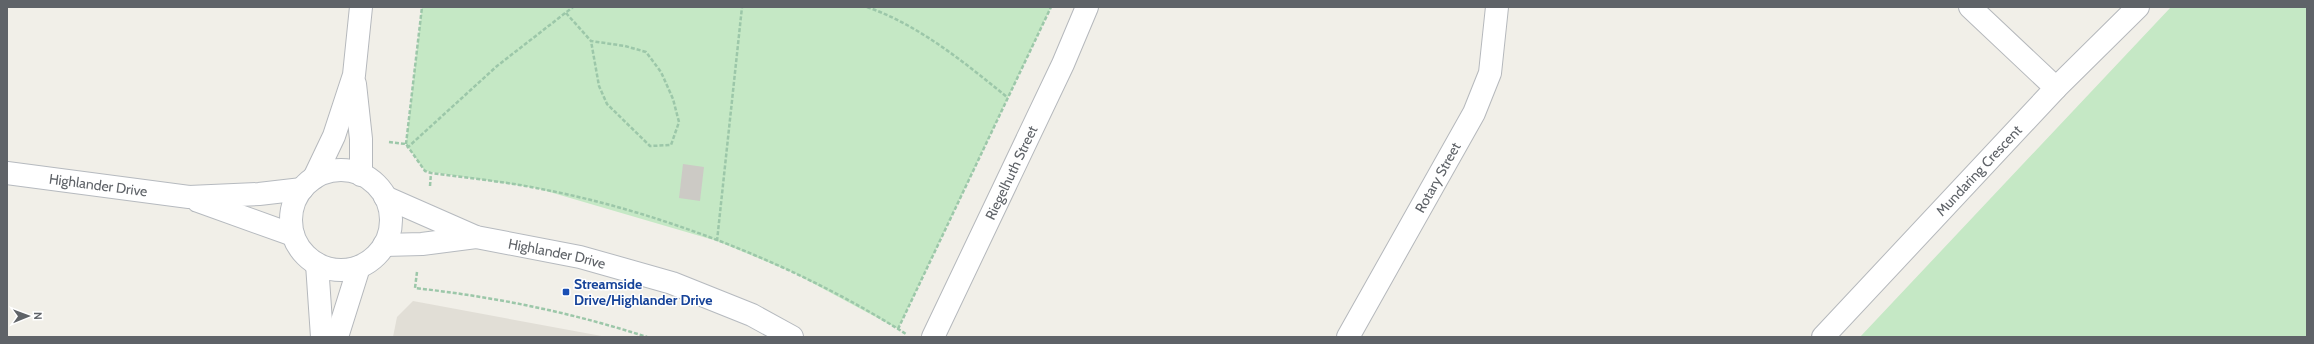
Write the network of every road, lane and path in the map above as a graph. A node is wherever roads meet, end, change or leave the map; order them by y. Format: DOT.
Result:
graph roads {
  1 [pos="361,7"];
  2 [pos="422,7"];
  3 [pos="573,7"];
  4 [pos="742,7"];
  5 [pos="867,7"];
  6 [pos="1051,7"];
  7 [pos="1087,7"];
  8 [pos="1497,7"];
  9 [pos="1970,7"];
  10 [pos="2138,7"];
  11 [pos="566,13"];
  12 [pos="591,41"];
  13 [pos="354,75"];
  14 [pos="2056,88"];
  15 [pos="1008,97"];
  16 [pos="361,139"];
  17 [pos="406,144"];
  18 [pos="407,148"];
  19 [pos="7,173"];
  20 [pos="361,175"];
  21 [pos="308,184"];
  22 [pos="385,196"];
  23 [pos="189,197"];
  24 [pos="293,235"];
  25 [pos="476,237"];
  26 [pos="717,241"];
  27 [pos="384,246"];
  28 [pos="317,264"];
  29 [pos="359,267"];
  30 [pos="415,288"];
  31 [pos="898,329"];
  32 [pos="322,337"];
  33 [pos="337,337"];
  34 [pos="647,337"];
  35 [pos="792,337"];
  36 [pos="911,337"];
  37 [pos="933,337"];
  38 [pos="1348,337"];
  39 [pos="1823,337"];
  1 -- 13 [label="street"];
  2 -- 17 [label="path"];
  3 -- 11 [label="path"];
  4 -- 26 [label="path"];
  5 -- 15 [label="path"];
  6 -- 15 [label="path"];
  7 -- 37 [label="street, Riegelhuth Street"];
  8 -- 38 [label="street, Rotary Street"];
  9 -- 14 [label="street"];
  10 -- 14 [label="street, Mundaring Crescent"];
  11 -- 12 [label="path"];
  11 -- 18 [label="path"];
  12 -- 12 [label="path"];
  13 -- 16 [label="street"];
  13 -- 21 [label="street"];
  14 -- 39 [label="street, Mundaring Crescent"];
  15 -- 31 [label="path"];
  16 -- 17 [label="path"];
  16 -- 20 [label="street"];
  17 -- 18 [label="path"];
  18 -- 26 [label="path"];
  19 -- 23 [label="street, Highlander Drive"];
  20 -- 21 [label="street"];
  20 -- 22 [label="street"];
  21 -- 23 [label="street, Highlander Drive"];
  21 -- 24 [label="street"];
  22 -- 25 [label="street, Highlander Drive"];
  22 -- 27 [label="street"];
  23 -- 24 [label="street, Highlander Drive"];
  24 -- 28 [label="street"];
  25 -- 27 [label="street, Highlander Drive"];
  25 -- 35 [label="street, Highlander Drive"];
  26 -- 31 [label="path"];
  27 -- 29 [label="street"];
  28 -- 29 [label="street"];
  28 -- 32 [label="street"];
  29 -- 33 [label="street"];
  30 -- 34 [label="path"];
  31 -- 36 [label="path"];
}
